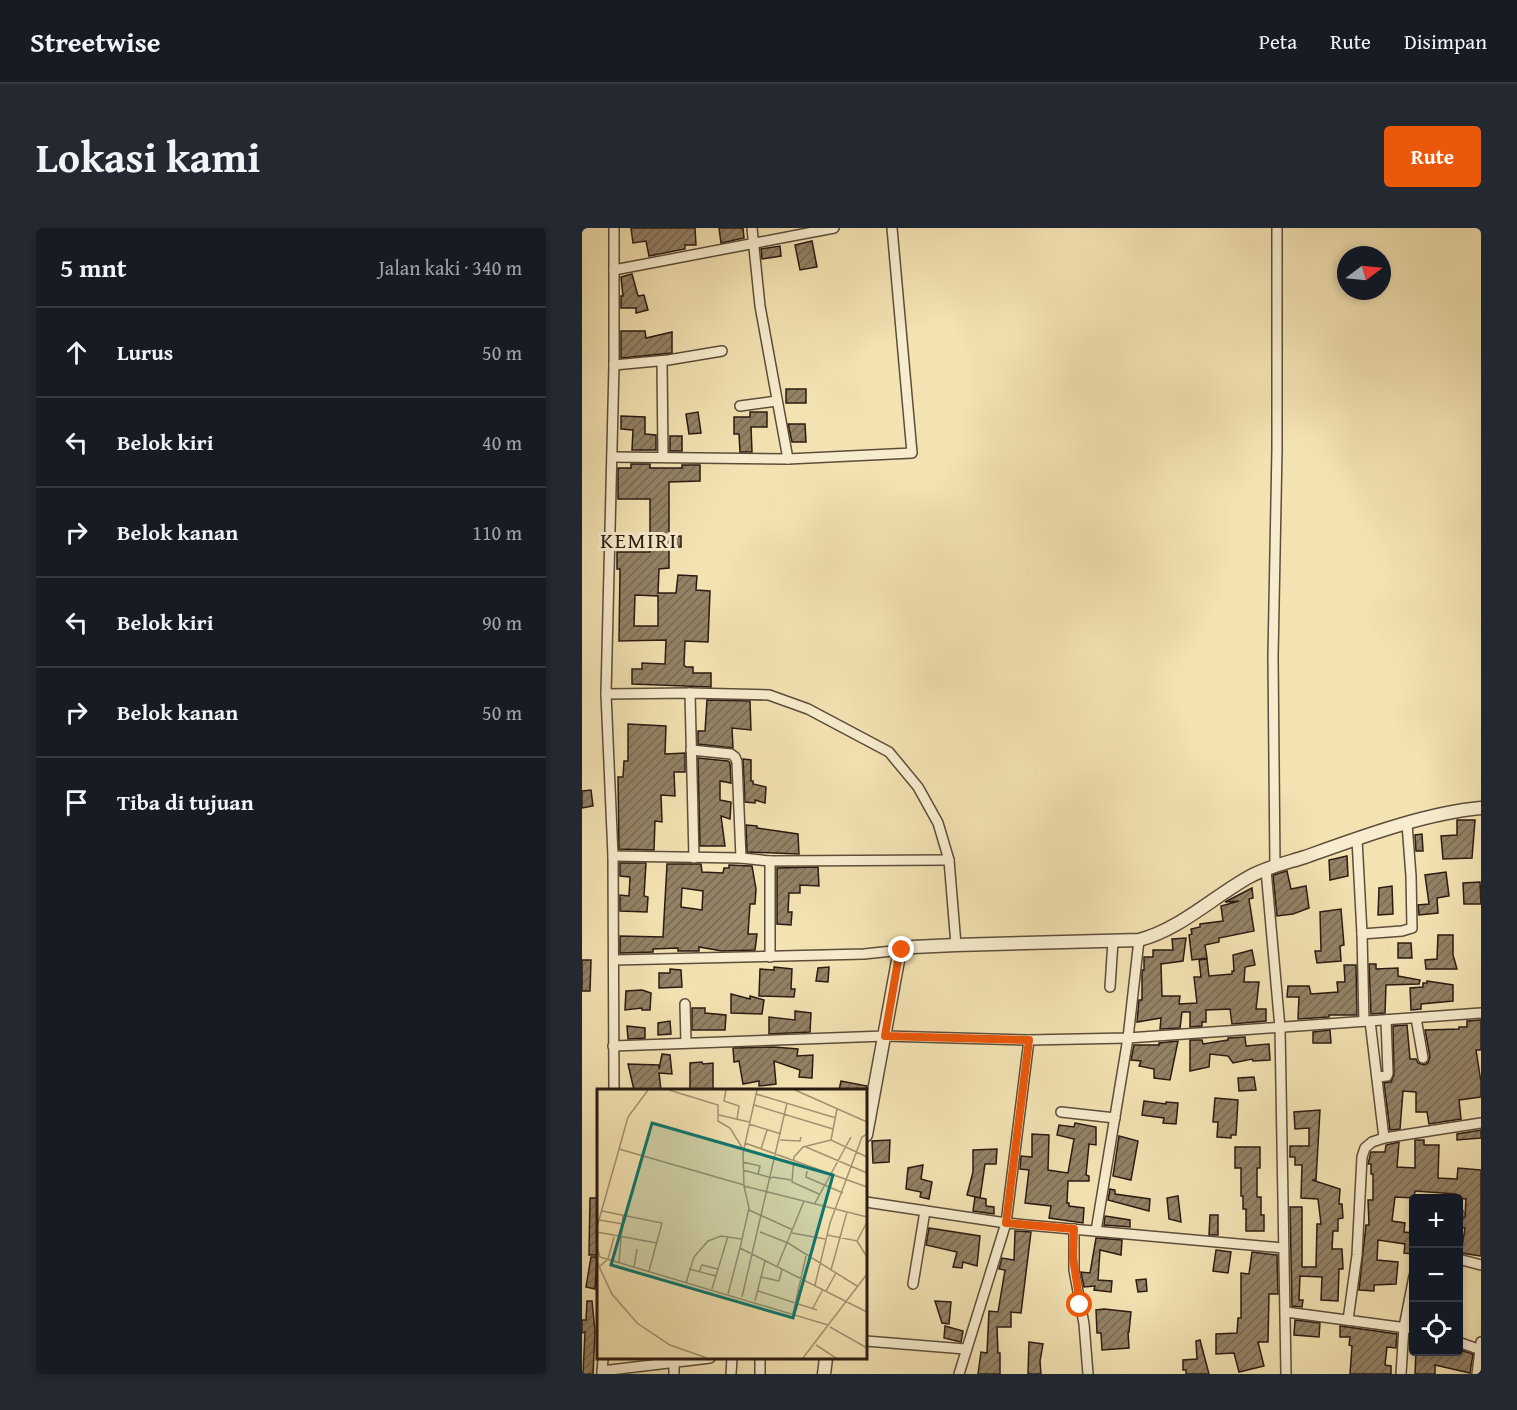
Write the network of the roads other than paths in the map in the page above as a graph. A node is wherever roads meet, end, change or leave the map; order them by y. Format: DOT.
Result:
graph roads {
  1 [pos="614,228"];
  2 [pos="752,228"];
  3 [pos="834,228"];
  4 [pos="892,228"];
  5 [pos="1277,228"];
  6 [pos="753,243"];
  7 [pos="614,270"];
  8 [pos="722,351"];
  9 [pos="662,361"];
  10 [pos="614,365"];
  11 [pos="777,402"];
  12 [pos="740,406"];
  13 [pos="612,457"];
  14 [pos="663,457"];
  15 [pos="788,459"];
  16 [pos="690,693"];
  17 [pos="606,694"];
  18 [pos="691,750"];
  19 [pos="1480,805"];
  20 [pos="1407,824"];
  21 [pos="1357,839"];
  22 [pos="613,856"];
  23 [pos="694,858"];
  24 [pos="741,858"];
  25 [pos="949,860"];
  26 [pos="770,861"];
  27 [pos="1270,868"];
  28 [pos="1362,934"];
  29 [pos="1138,940"];
  30 [pos="1113,941"];
  31 [pos="956,945"];
  32 [pos="902,950"];
  33 [pos="770,957"];
  34 [pos="614,960"];
  35 [pos="1110,987"];
  36 [pos="685,1004"];
  37 [pos="1481,1014"];
  38 [pos="1416,1018"];
  39 [pos="1386,1020"];
  40 [pos="1367,1021"];
  41 [pos="1280,1028"];
  42 [pos="885,1036"];
  43 [pos="1128,1038"];
  44 [pos="1029,1040"];
  45 [pos="686,1043"];
  46 [pos="613,1046"];
  47 [pos="1423,1058"];
  48 [pos="1377,1077"];
  49 [pos="614,1089"];
  50 [pos="1061,1112"];
  51 [pos="1115,1118"];
  52 [pos="867,1120"];
  53 [pos="1481,1123"];
  54 [pos="1384,1138"];
  55 [pos="867,1202"];
  56 [pos="925,1211"];
  57 [pos="1006,1223"];
  58 [pos="1074,1229"];
  59 [pos="1096,1231"];
  60 [pos="1283,1248"];
  61 [pos="1463,1260"];
  62 [pos="1481,1265"];
  63 [pos="913,1284"];
  64 [pos="1286,1312"];
  65 [pos="1348,1320"];
  66 [pos="1409,1328"];
  67 [pos="867,1341"];
  68 [pos="1463,1343"];
  69 [pos="1481,1347"];
  70 [pos="965,1349"];
  71 [pos="692,1359"];
  72 [pos="732,1359"];
  73 [pos="826,1359"];
  74 [pos="674,1360"];
  75 [pos="602,1372"];
  76 [pos="674,1374"];
  77 [pos="731,1374"];
  78 [pos="824,1374"];
  79 [pos="959,1374"];
  80 [pos="1088,1374"];
  81 [pos="1286,1374"];
  82 [pos="1401,1374"];
  83 [pos="1477,1374"];
  1 -- 7 [label="street"];
  2 -- 6 [label="street"];
  3 -- 6 [label="street"];
  4 -- 15 [label="street"];
  5 -- 27 [label="street"];
  6 -- 7 [label="street"];
  6 -- 11 [label="street"];
  7 -- 10 [label="street"];
  8 -- 9 [label="street"];
  9 -- 10 [label="street"];
  9 -- 14 [label="street"];
  10 -- 13 [label="street"];
  11 -- 12 [label="street"];
  11 -- 15 [label="street"];
  13 -- 14 [label="street"];
  13 -- 17 [label="street"];
  14 -- 15 [label="street"];
  16 -- 17 [label="street"];
  16 -- 18 [label="street"];
  16 -- 25 [label="street"];
  17 -- 22 [label="street"];
  18 -- 23 [label="street"];
  18 -- 24 [label="street"];
  19 -- 20 [label="street"];
  20 -- 21 [label="street"];
  20 -- 28 [label="street"];
  21 -- 27 [label="street"];
  21 -- 28 [label="street"];
  22 -- 23 [label="street"];
  22 -- 34 [label="street"];
  23 -- 24 [label="street"];
  24 -- 26 [label="street"];
  25 -- 26 [label="street"];
  25 -- 31 [label="street"];
  26 -- 33 [label="street"];
  27 -- 29 [label="street"];
  27 -- 41 [label="street"];
  28 -- 40 [label="street"];
  29 -- 30 [label="street"];
  29 -- 43 [label="street"];
  30 -- 31 [label="street"];
  30 -- 35 [label="street"];
  31 -- 32 [label="street"];
  32 -- 33 [label="street"];
  32 -- 42 [label="street"];
  33 -- 34 [label="street"];
  34 -- 46 [label="street"];
  36 -- 45 [label="street"];
  37 -- 38 [label="street"];
  38 -- 39 [label="street"];
  38 -- 47 [label="street"];
  39 -- 40 [label="street"];
  39 -- 48 [label="street"];
  40 -- 41 [label="street"];
  40 -- 48 [label="street"];
  41 -- 43 [label="street"];
  41 -- 60 [label="street"];
  42 -- 44 [label="street"];
  42 -- 45 [label="street"];
  42 -- 52 [label="street"];
  43 -- 44 [label="street"];
  43 -- 51 [label="street"];
  44 -- 57 [label="street"];
  45 -- 46 [label="street"];
  46 -- 49 [label="street"];
  48 -- 54 [label="street"];
  50 -- 51 [label="street"];
  51 -- 59 [label="street"];
  53 -- 54 [label="street"];
  54 -- 65 [label="street"];
  55 -- 56 [label="street"];
  56 -- 57 [label="street"];
  56 -- 63 [label="street"];
  57 -- 58 [label="street"];
  57 -- 70 [label="street"];
  58 -- 59 [label="street"];
  58 -- 80 [label="street"];
  59 -- 60 [label="street"];
  60 -- 64 [label="street"];
  61 -- 62 [label="street"];
  64 -- 65 [label="street"];
  64 -- 81 [label="street"];
  65 -- 66 [label="street"];
  66 -- 82 [label="street"];
  67 -- 70 [label="street"];
  68 -- 69 [label="street"];
  69 -- 83 [label="street"];
  70 -- 79 [label="street"];
  71 -- 74 [label="street"];
  72 -- 77 [label="street"];
  73 -- 78 [label="street"];
  74 -- 75 [label="street"];
  74 -- 76 [label="street"];
}
